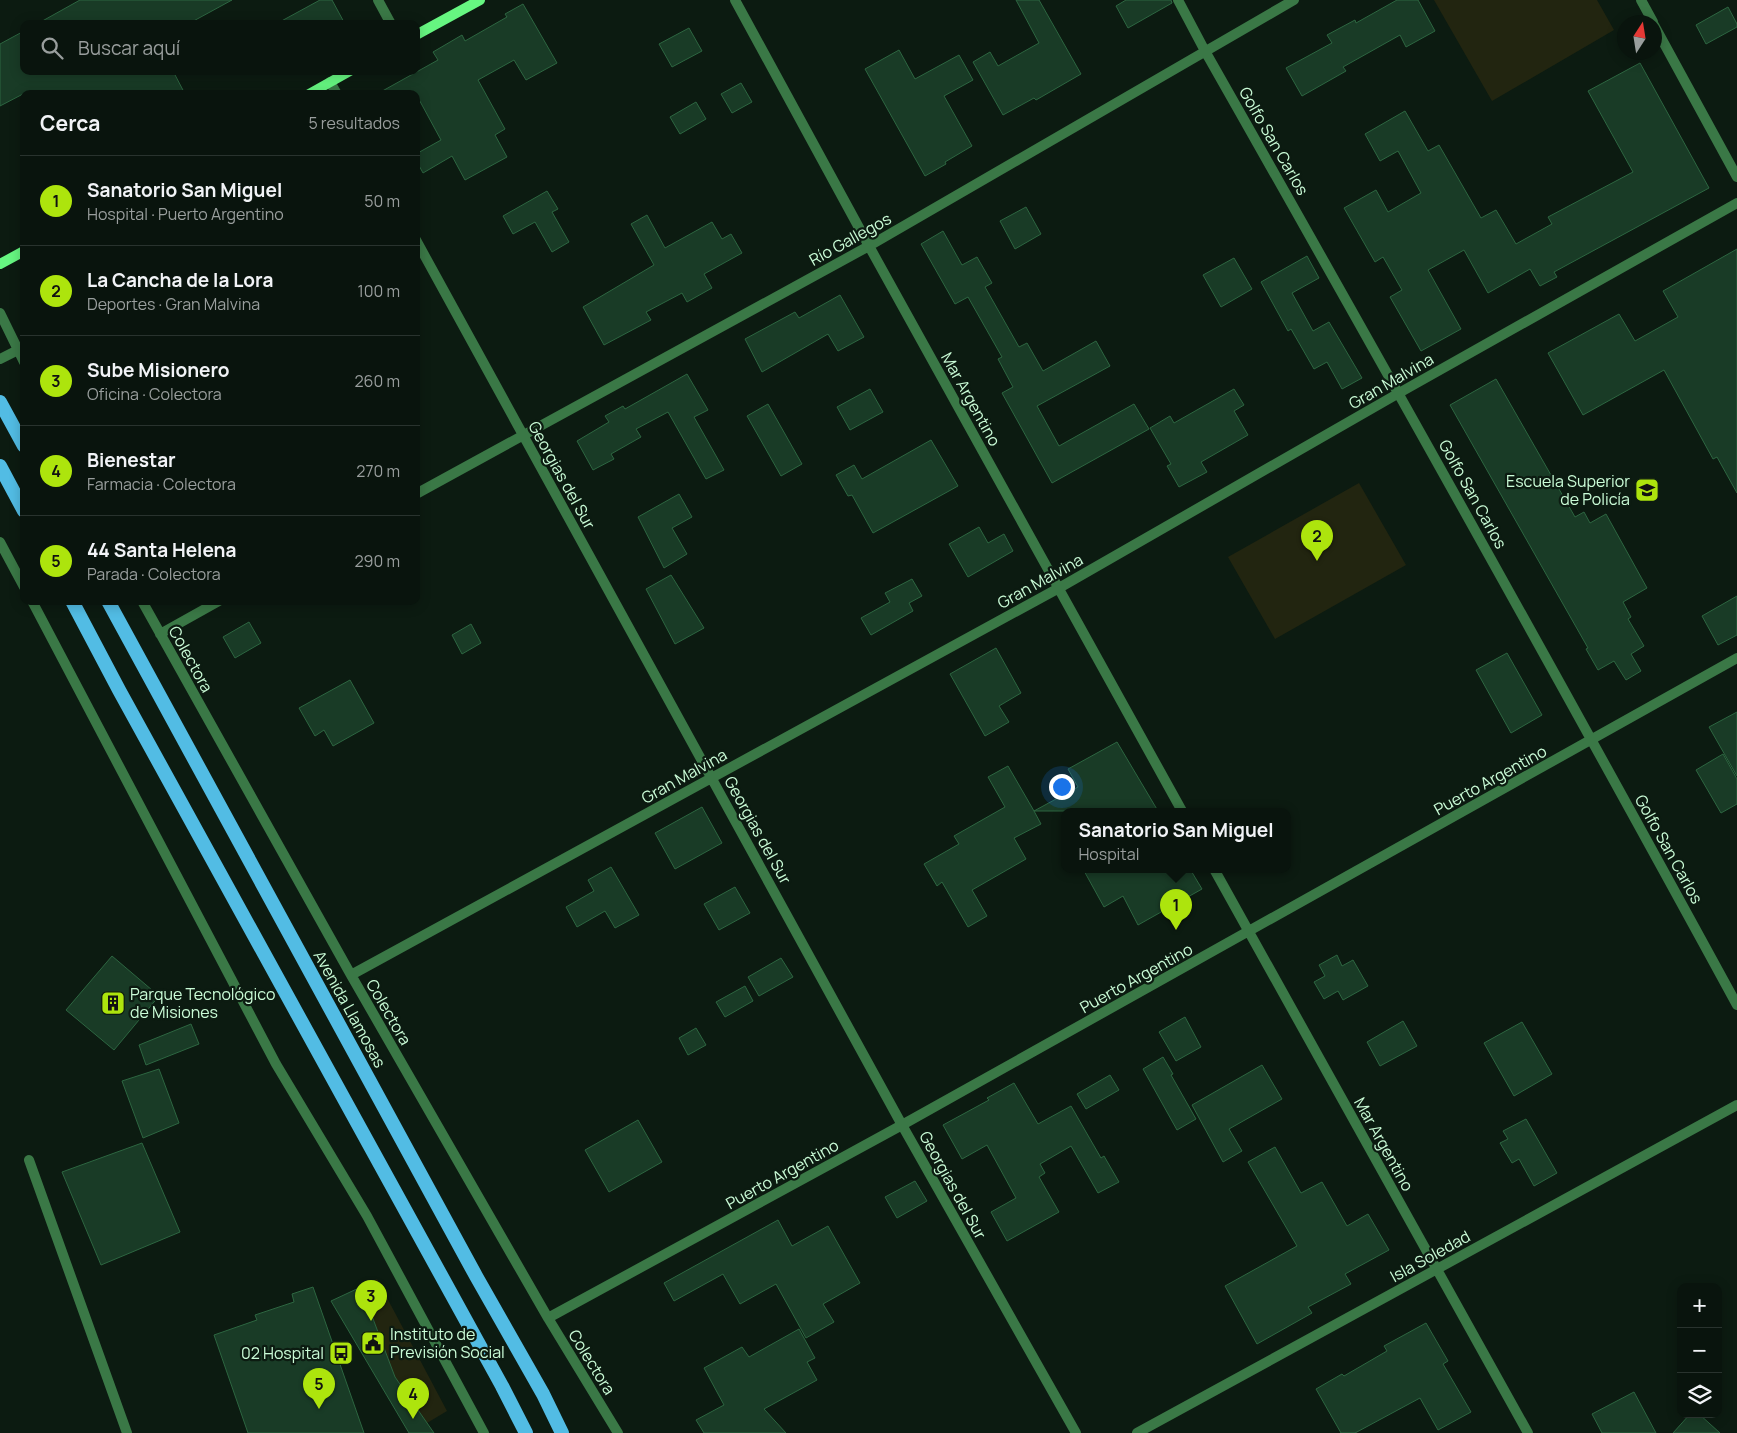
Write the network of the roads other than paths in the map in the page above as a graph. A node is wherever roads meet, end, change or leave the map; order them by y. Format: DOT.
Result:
graph roads {
  1 [pos="378,0"];
  2 [pos="480,0"];
  3 [pos="735,0"];
  4 [pos="1178,0"];
  5 [pos="1294,0"];
  6 [pos="1641,0"];
  7 [pos="1649,15"];
  8 [pos="389,20"];
  9 [pos="420,33"];
  10 [pos="1662,39"];
  11 [pos="1205,51"];
  12 [pos="343,75"];
  13 [pos="330,82"];
  14 [pos="316,90"];
  15 [pos="335,90"];
  16 [pos="1737,177"];
  17 [pos="1737,203"];
  18 [pos="869,246"];
  19 [pos="420,247"];
  20 [pos="20,253"];
  21 [pos="0,264"];
  22 [pos="0,313"];
  23 [pos="18,350"];
  24 [pos="20,354"];
  25 [pos="0,360"];
  26 [pos="1399,393"];
  27 [pos="0,402"];
  28 [pos="523,435"];
  29 [pos="20,439"];
  30 [pos="0,466"];
  31 [pos="420,492"];
  32 [pos="20,504"];
  33 [pos="0,542"];
  34 [pos="20,580"];
  35 [pos="1059,588"];
  36 [pos="34,605"];
  37 [pos="74,605"];
  38 [pos="110,605"];
  39 [pos="144,605"];
  40 [pos="212,605"];
  41 [pos="160,634"];
  42 [pos="1737,658"];
  43 [pos="1592,740"];
  44 [pos="712,778"];
  45 [pos="1180,808"];
  46 [pos="1216,873"];
  47 [pos="1249,932"];
  48 [pos="351,975"];
  49 [pos="1737,1005"];
  50 [pos="1737,1105"];
  51 [pos="902,1125"];
  52 [pos="29,1160"];
  53 [pos="1437,1269"];
  54 [pos="548,1318"];
  55 [pos="127,1433"];
  56 [pos="484,1433"];
  57 [pos="526,1433"];
  58 [pos="562,1433"];
  59 [pos="618,1433"];
  60 [pos="1076,1433"];
  61 [pos="1137,1433"];
  62 [pos="1528,1433"];
  1 -- 8 [label="street"];
  2 -- 9 [label="main road"];
  3 -- 18 [label="street, Mar Argentino"];
  4 -- 11 [label="street, Golfo San Carlos"];
  5 -- 11 [label="street, Río Gallegos"];
  6 -- 7 [label="street"];
  10 -- 16 [label="street"];
  11 -- 18 [label="street, Río Gallegos"];
  11 -- 26 [label="street, Golfo San Carlos"];
  12 -- 13 [label="main road"];
  13 -- 14 [label="main road"];
  13 -- 15 [label="street"];
  17 -- 26 [label="street, Gran Malvina"];
  18 -- 28 [label="street, Río Gallegos"];
  18 -- 35 [label="street, Mar Argentino"];
  19 -- 28 [label="street, Georgias del Sur"];
  20 -- 21 [label="main road"];
  22 -- 23 [label="street"];
  23 -- 24 [label="street"];
  23 -- 25 [label="street"];
  26 -- 35 [label="street, Gran Malvina"];
  26 -- 43 [label="street, Golfo San Carlos"];
  27 -- 29 [label="highway"];
  28 -- 31 [label="street, Río Gallegos"];
  28 -- 44 [label="street, Georgias del Sur"];
  30 -- 32 [label="highway"];
  33 -- 34 [label="street"];
  35 -- 44 [label="street, Gran Malvina"];
  35 -- 45 [label="street, Mar Argentino"];
  36 -- 56 [label="street"];
  37 -- 57 [label="highway"];
  38 -- 58 [label="highway, Avenida Llamosas"];
  39 -- 41 [label="street, Colectora"];
  40 -- 41 [label="street"];
  41 -- 48 [label="street, Colectora"];
  42 -- 43 [label="street, Puerto Argentino"];
  43 -- 47 [label="street, Puerto Argentino"];
  43 -- 49 [label="street, Golfo San Carlos"];
  44 -- 48 [label="street, Gran Malvina"];
  44 -- 51 [label="street, Georgias del Sur"];
  46 -- 47 [label="street, Mar Argentino"];
  47 -- 51 [label="street, Puerto Argentino"];
  47 -- 53 [label="street, Mar Argentino"];
  48 -- 54 [label="street, Colectora"];
  50 -- 53 [label="street, Isla Soledad"];
  51 -- 54 [label="street, Puerto Argentino"];
  51 -- 60 [label="street, Georgias del Sur"];
  52 -- 55 [label="street"];
  53 -- 61 [label="street, Isla Soledad"];
  53 -- 62 [label="street, Mar Argentino"];
  54 -- 59 [label="street, Colectora"];
}
